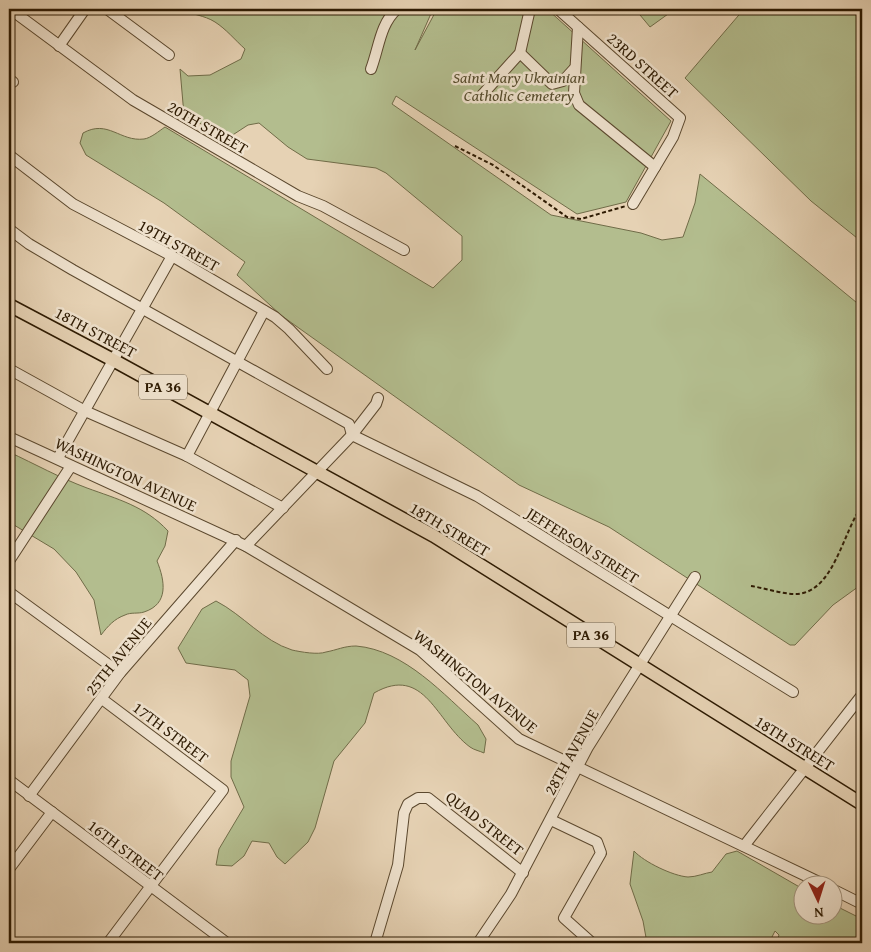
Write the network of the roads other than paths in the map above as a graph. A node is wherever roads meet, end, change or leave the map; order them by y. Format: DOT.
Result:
graph roads {
  1 [pos="10,9"];
  2 [pos="85,9"];
  3 [pos="107,9"];
  4 [pos="397,9"];
  5 [pos="530,9"];
  6 [pos="558,9"];
  7 [pos="578,27"];
  8 [pos="59,46"];
  9 [pos="520,53"];
  10 [pos="169,55"];
  11 [pos="371,69"];
  12 [pos="574,70"];
  13 [pos="482,95"];
  14 [pos="9,155"];
  15 [pos="655,167"];
  16 [pos="633,204"];
  17 [pos="9,229"];
  18 [pos="404,250"];
  19 [pos="172,256"];
  20 [pos="9,305"];
  21 [pos="142,308"];
  22 [pos="264,311"];
  23 [pos="114,360"];
  24 [pos="237,361"];
  25 [pos="9,369"];
  26 [pos="327,370"];
  27 [pos="378,398"];
  28 [pos="85,411"];
  29 [pos="210,413"];
  30 [pos="352,435"];
  31 [pos="9,437"];
  32 [pos="187,456"];
  33 [pos="58,458"];
  34 [pos="71,466"];
  35 [pos="316,471"];
  36 [pos="283,508"];
  37 [pos="236,540"];
  38 [pos="246,546"];
  39 [pos="9,561"];
  40 [pos="695,577"];
  41 [pos="9,592"];
  42 [pos="670,617"];
  43 [pos="640,665"];
  44 [pos="120,673"];
  45 [pos="793,692"];
  46 [pos="862,695"];
  47 [pos="102,699"];
  48 [pos="858,708"];
  49 [pos="578,767"];
  50 [pos="804,768"];
  51 [pos="9,780"];
  52 [pos="29,796"];
  53 [pos="862,804"];
  54 [pos="52,812"];
  55 [pos="551,820"];
  56 [pos="744,846"];
  57 [pos="9,868"];
  58 [pos="523,872"];
  59 [pos="802,874"];
  60 [pos="149,887"];
  61 [pos="844,895"];
  62 [pos="862,904"];
  63 [pos="108,943"];
  64 [pos="226,943"];
  65 [pos="374,943"];
  66 [pos="478,943"];
  67 [pos="592,943"];
  1 -- 8 [label="street, 20TH STREET"];
  2 -- 8 [label="street"];
  3 -- 10 [label="street"];
  4 -- 11 [label="street"];
  5 -- 9 [label="street"];
  6 -- 7 [label="street, 23RD STREET"];
  7 -- 12 [label="street"];
  7 -- 15 [label="street, 23RD STREET"];
  8 -- 18 [label="street, 20TH STREET"];
  9 -- 12 [label="street"];
  9 -- 13 [label="street"];
  12 -- 15 [label="street"];
  14 -- 19 [label="street, 19TH STREET"];
  15 -- 16 [label="street, 23RD STREET"];
  17 -- 21 [label="street"];
  19 -- 21 [label="street"];
  19 -- 22 [label="street, 19TH STREET"];
  20 -- 23 [label="main road, 18TH STREET / PA 36"];
  21 -- 23 [label="street"];
  21 -- 24 [label="street"];
  22 -- 24 [label="street"];
  22 -- 26 [label="street, 19TH STREET"];
  23 -- 28 [label="street"];
  23 -- 29 [label="main road, 18TH STREET / PA 36"];
  24 -- 29 [label="street"];
  24 -- 30 [label="street"];
  25 -- 28 [label="street"];
  27 -- 30 [label="street"];
  28 -- 32 [label="street"];
  28 -- 33 [label="street"];
  29 -- 32 [label="street"];
  29 -- 35 [label="main road, 18TH STREET / PA 36"];
  30 -- 35 [label="street"];
  30 -- 42 [label="street, JEFFERSON STREET"];
  31 -- 33 [label="street, WASHINGTON AVENUE"];
  32 -- 36 [label="street"];
  33 -- 34 [label="street, WASHINGTON AVENUE"];
  34 -- 37 [label="street, WASHINGTON AVENUE"];
  34 -- 39 [label="street"];
  35 -- 36 [label="street"];
  35 -- 43 [label="main road, 18TH STREET / PA 36"];
  36 -- 38 [label="street"];
  37 -- 38 [label="street, WASHINGTON AVENUE"];
  37 -- 44 [label="street, 25TH AVENUE"];
  38 -- 49 [label="street, WASHINGTON AVENUE"];
  40 -- 42 [label="street, 28TH AVENUE"];
  41 -- 44 [label="street"];
  42 -- 43 [label="street, 28TH AVENUE"];
  42 -- 45 [label="street, JEFFERSON STREET"];
  43 -- 49 [label="street, 28TH AVENUE"];
  43 -- 50 [label="main road, 18TH STREET / PA 36"];
  44 -- 47 [label="street, 25TH AVENUE"];
  46 -- 48 [label="street"];
  47 -- 52 [label="street, 25TH AVENUE"];
  47 -- 60 [label="street, 17TH STREET"];
  48 -- 50 [label="street"];
  49 -- 55 [label="street, 28TH AVENUE"];
  49 -- 56 [label="street, WASHINGTON AVENUE"];
  50 -- 53 [label="main road, 18TH STREET / PA 36"];
  50 -- 56 [label="street"];
  51 -- 52 [label="street, 16TH STREET"];
  52 -- 54 [label="street, 16TH STREET"];
  54 -- 57 [label="street"];
  54 -- 60 [label="street, 16TH STREET"];
  55 -- 58 [label="street, 28TH AVENUE"];
  55 -- 67 [label="street"];
  56 -- 59 [label="street, WASHINGTON AVENUE"];
  58 -- 65 [label="street, QUAD STREET"];
  58 -- 66 [label="street, 28TH AVENUE"];
  60 -- 63 [label="street"];
  60 -- 64 [label="street, 16TH STREET"];
  61 -- 62 [label="street"];
}
